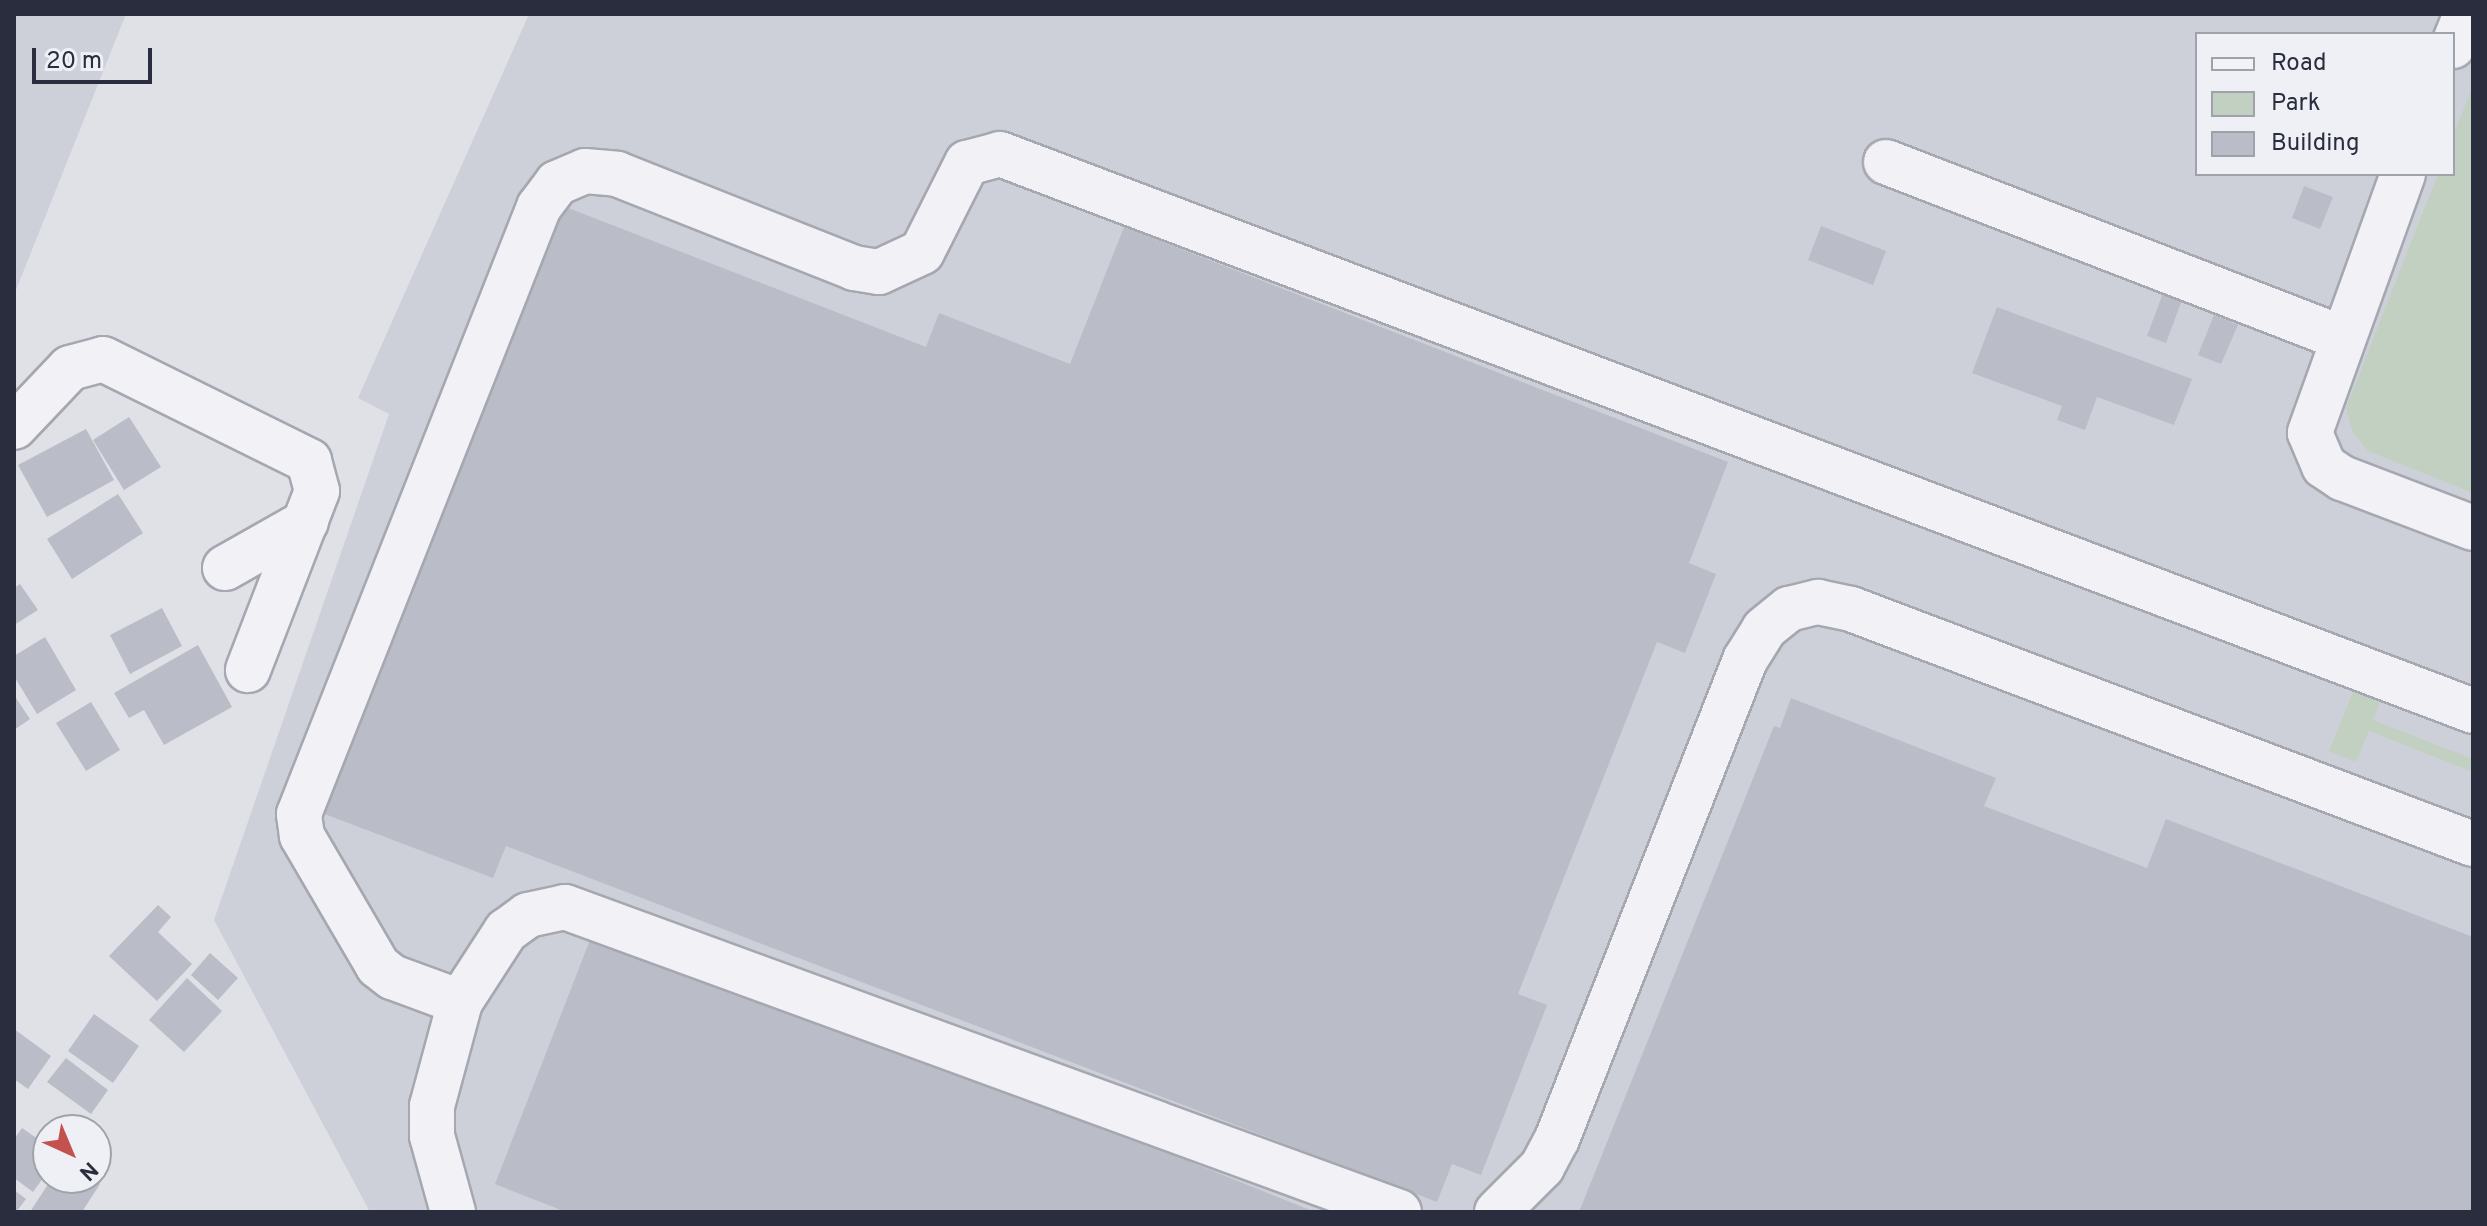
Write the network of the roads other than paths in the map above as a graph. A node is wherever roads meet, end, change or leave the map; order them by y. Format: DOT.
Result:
graph roads {
  1 [pos="2466,14"];
  2 [pos="2455,41"];
  3 [pos="1886,162"];
  4 [pos="2402,176"];
  5 [pos="2340,337"];
  6 [pos="14,427"];
  7 [pos="306,522"];
  8 [pos="2473,528"];
  9 [pos="225,568"];
  10 [pos="248,670"];
  11 [pos="2473,711"];
  12 [pos="2473,844"];
  13 [pos="460,1002"];
  14 [pos="453,1212"];
  15 [pos="1399,1212"];
  16 [pos="1497,1212"];
  1 -- 2 [label="street"];
  3 -- 5 [label="street"];
  4 -- 5 [label="street"];
  5 -- 8 [label="street"];
  6 -- 7 [label="street"];
  7 -- 9 [label="street"];
  7 -- 10 [label="street"];
  11 -- 13 [label="street"];
  12 -- 16 [label="street"];
  13 -- 14 [label="street"];
  13 -- 15 [label="street"];
}
